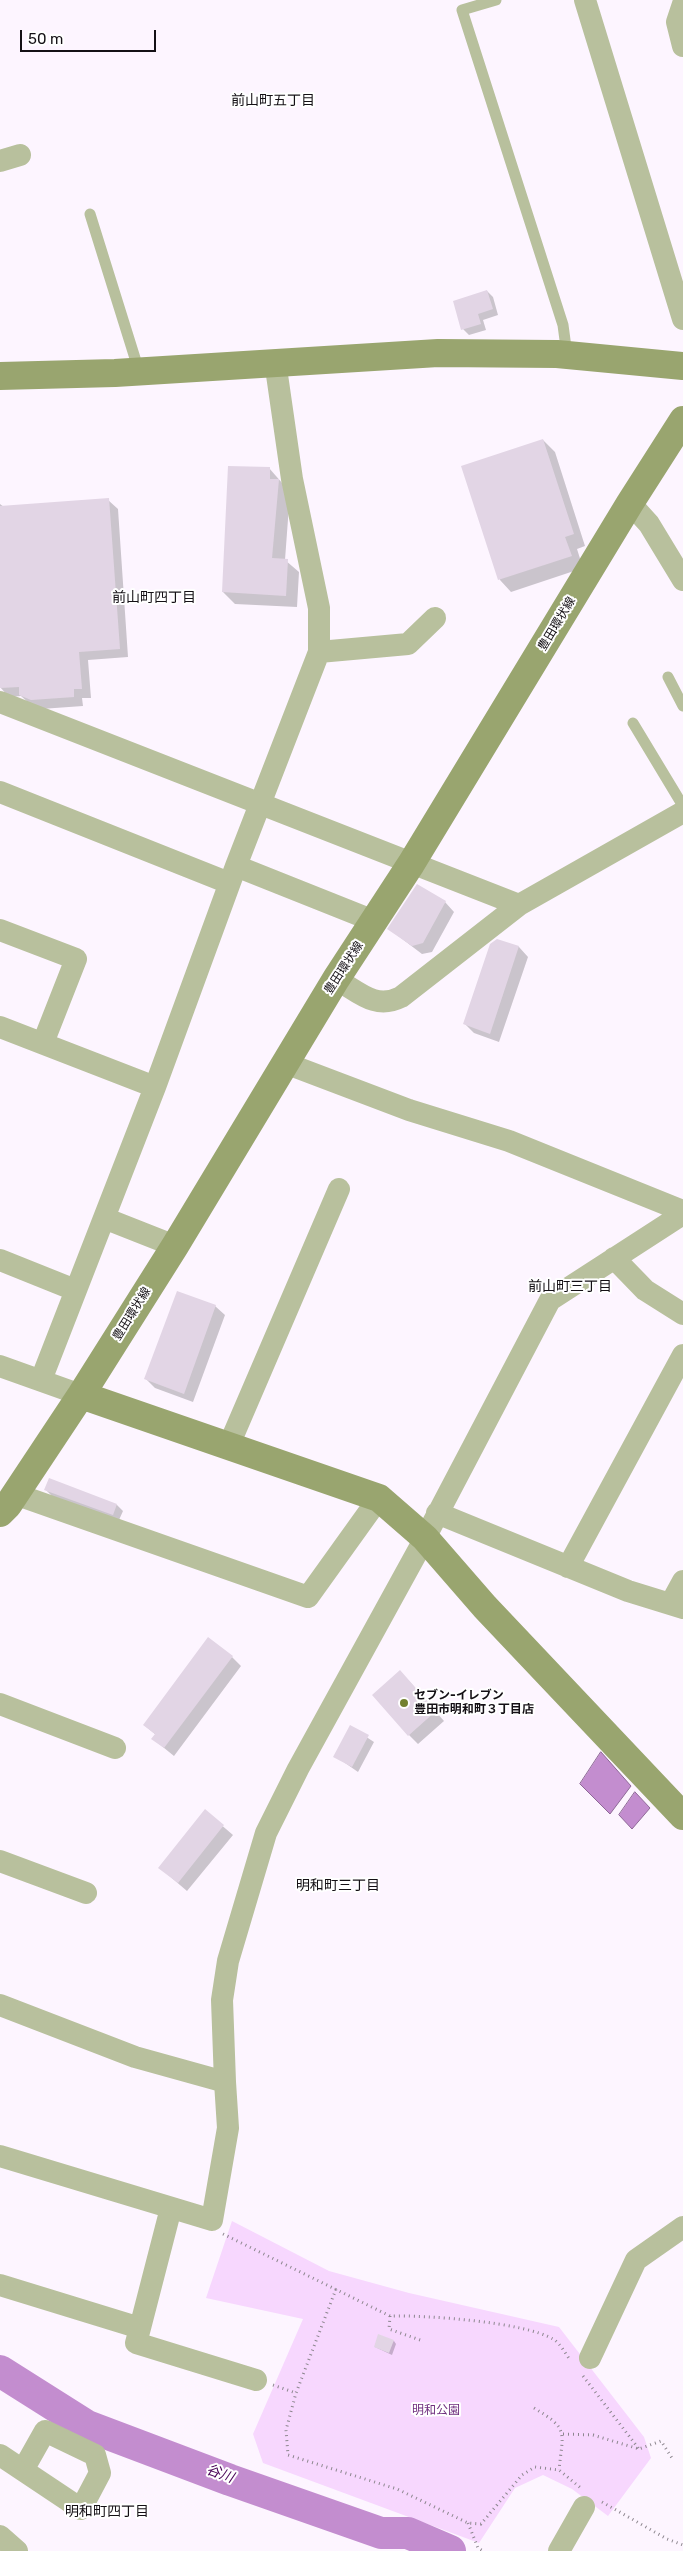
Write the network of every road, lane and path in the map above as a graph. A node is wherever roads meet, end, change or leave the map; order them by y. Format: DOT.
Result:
graph roads {
  1 [pos="496,0"];
  2 [pos="585,0"];
  3 [pos="683,4"];
  4 [pos="683,46"];
  5 [pos="90,214"];
  6 [pos="683,319"];
  7 [pos="567,355"];
  8 [pos="275,361"];
  9 [pos="683,366"];
  10 [pos="139,371"];
  11 [pos="0,376"];
  12 [pos="683,420"];
  13 [pos="630,503"];
  14 [pos="683,580"];
  15 [pos="435,618"];
  16 [pos="319,652"];
  17 [pos="668,677"];
  18 [pos="0,702"];
  19 [pos="683,706"];
  20 [pos="633,723"];
  21 [pos="0,792"];
  22 [pos="259,805"];
  23 [pos="683,806"];
  24 [pos="683,812"];
  25 [pos="412,864"];
  26 [pos="233,875"];
  27 [pos="520,905"];
  28 [pos="374,921"];
  29 [pos="0,930"];
  30 [pos="336,979"];
  31 [pos="0,1027"];
  32 [pos="43,1043"];
  33 [pos="285,1063"];
  34 [pos="155,1087"];
  35 [pos="339,1189"];
  36 [pos="683,1213"];
  37 [pos="104,1218"];
  38 [pos="175,1246"];
  39 [pos="614,1258"];
  40 [pos="0,1260"];
  41 [pos="75,1290"];
  42 [pos="683,1314"];
  43 [pos="683,1355"];
  44 [pos="0,1366"];
  45 [pos="41,1380"];
  46 [pos="81,1395"];
  47 [pos="229,1444"];
  48 [pos="378,1498"];
  49 [pos="7,1504"];
  50 [pos="437,1513"];
  51 [pos="425,1538"];
  52 [pos="568,1567"];
  53 [pos="683,1581"];
  54 [pos="677,1605"];
  55 [pos="0,1704"];
  56 [pos="115,1748"];
  57 [pos="683,1816"];
  58 [pos="0,1861"];
  59 [pos="86,1893"];
  60 [pos="1,2008"];
  61 [pos="225,2082"];
  62 [pos="0,2156"];
  63 [pos="172,2208"];
  64 [pos="212,2220"];
  65 [pos="683,2227"];
  66 [pos="0,2285"];
  67 [pos="336,2289"];
  68 [pos="390,2316"];
  69 [pos="140,2328"];
  70 [pos="423,2341"];
  71 [pos="580,2363"];
  72 [pos="256,2380"];
  73 [pos="534,2408"];
  74 [pos="563,2434"];
  75 [pos="639,2449"];
  76 [pos="0,2455"];
  77 [pos="672,2458"];
  78 [pos="23,2470"];
  79 [pos="559,2470"];
  80 [pos="589,2499"];
  81 [pos="468,2522"];
  82 [pos="0,2536"];
  83 [pos="683,2545"];
  84 [pos="16,2551"];
  85 [pos="483,2551"];
  86 [pos="559,2551"];
  1 -- 7 [label="lane"];
  2 -- 6 [label="street"];
  3 -- 4 [label="street"];
  5 -- 10 [label="lane"];
  7 -- 8 [label="street"];
  7 -- 9 [label="street"];
  8 -- 10 [label="street"];
  8 -- 16 [label="street"];
  10 -- 11 [label="street"];
  12 -- 13 [label="street, 豊田環状線"];
  13 -- 14 [label="street"];
  13 -- 25 [label="street, 豊田環状線"];
  15 -- 16 [label="street"];
  16 -- 22 [label="street"];
  17 -- 19 [label="lane"];
  18 -- 22 [label="street"];
  20 -- 23 [label="lane"];
  21 -- 26 [label="street"];
  22 -- 25 [label="street"];
  22 -- 26 [label="street"];
  24 -- 27 [label="street"];
  25 -- 27 [label="street"];
  25 -- 28 [label="street, 豊田環状線"];
  26 -- 28 [label="street"];
  26 -- 34 [label="street"];
  27 -- 30 [label="street"];
  28 -- 30 [label="street, 豊田環状線"];
  29 -- 32 [label="street"];
  30 -- 33 [label="street, 豊田環状線"];
  31 -- 32 [label="street"];
  32 -- 34 [label="street"];
  33 -- 36 [label="street"];
  33 -- 38 [label="street, 豊田環状線"];
  34 -- 37 [label="street"];
  35 -- 47 [label="street"];
  36 -- 39 [label="street"];
  37 -- 38 [label="street"];
  37 -- 41 [label="street"];
  38 -- 46 [label="street, 豊田環状線"];
  39 -- 42 [label="street"];
  39 -- 50 [label="street"];
  40 -- 41 [label="street"];
  41 -- 45 [label="street"];
  43 -- 52 [label="street"];
  44 -- 45 [label="street"];
  45 -- 46 [label="street"];
  46 -- 47 [label="street"];
  46 -- 49 [label="street, 豊田環状線"];
  47 -- 48 [label="street"];
  48 -- 49 [label="street"];
  48 -- 51 [label="street"];
  50 -- 51 [label="street"];
  50 -- 52 [label="street"];
  51 -- 57 [label="street"];
  51 -- 61 [label="street"];
  52 -- 54 [label="street"];
  53 -- 54 [label="street"];
  55 -- 56 [label="street"];
  58 -- 59 [label="street"];
  60 -- 61 [label="street"];
  61 -- 64 [label="street"];
  62 -- 63 [label="street"];
  63 -- 64 [label="street"];
  63 -- 69 [label="street"];
  64 -- 67 [label="path"];
  65 -- 71 [label="street"];
  66 -- 69 [label="street"];
  67 -- 68 [label="path"];
  67 -- 81 [label="path"];
  68 -- 70 [label="path"];
  68 -- 71 [label="path"];
  69 -- 72 [label="street"];
  71 -- 75 [label="path"];
  73 -- 74 [label="path"];
  74 -- 75 [label="path"];
  74 -- 79 [label="path"];
  75 -- 77 [label="path"];
  76 -- 78 [label="street"];
  79 -- 80 [label="path"];
  79 -- 81 [label="path"];
  80 -- 83 [label="path"];
  80 -- 86 [label="street"];
  81 -- 85 [label="path"];
  82 -- 84 [label="street"];
}
